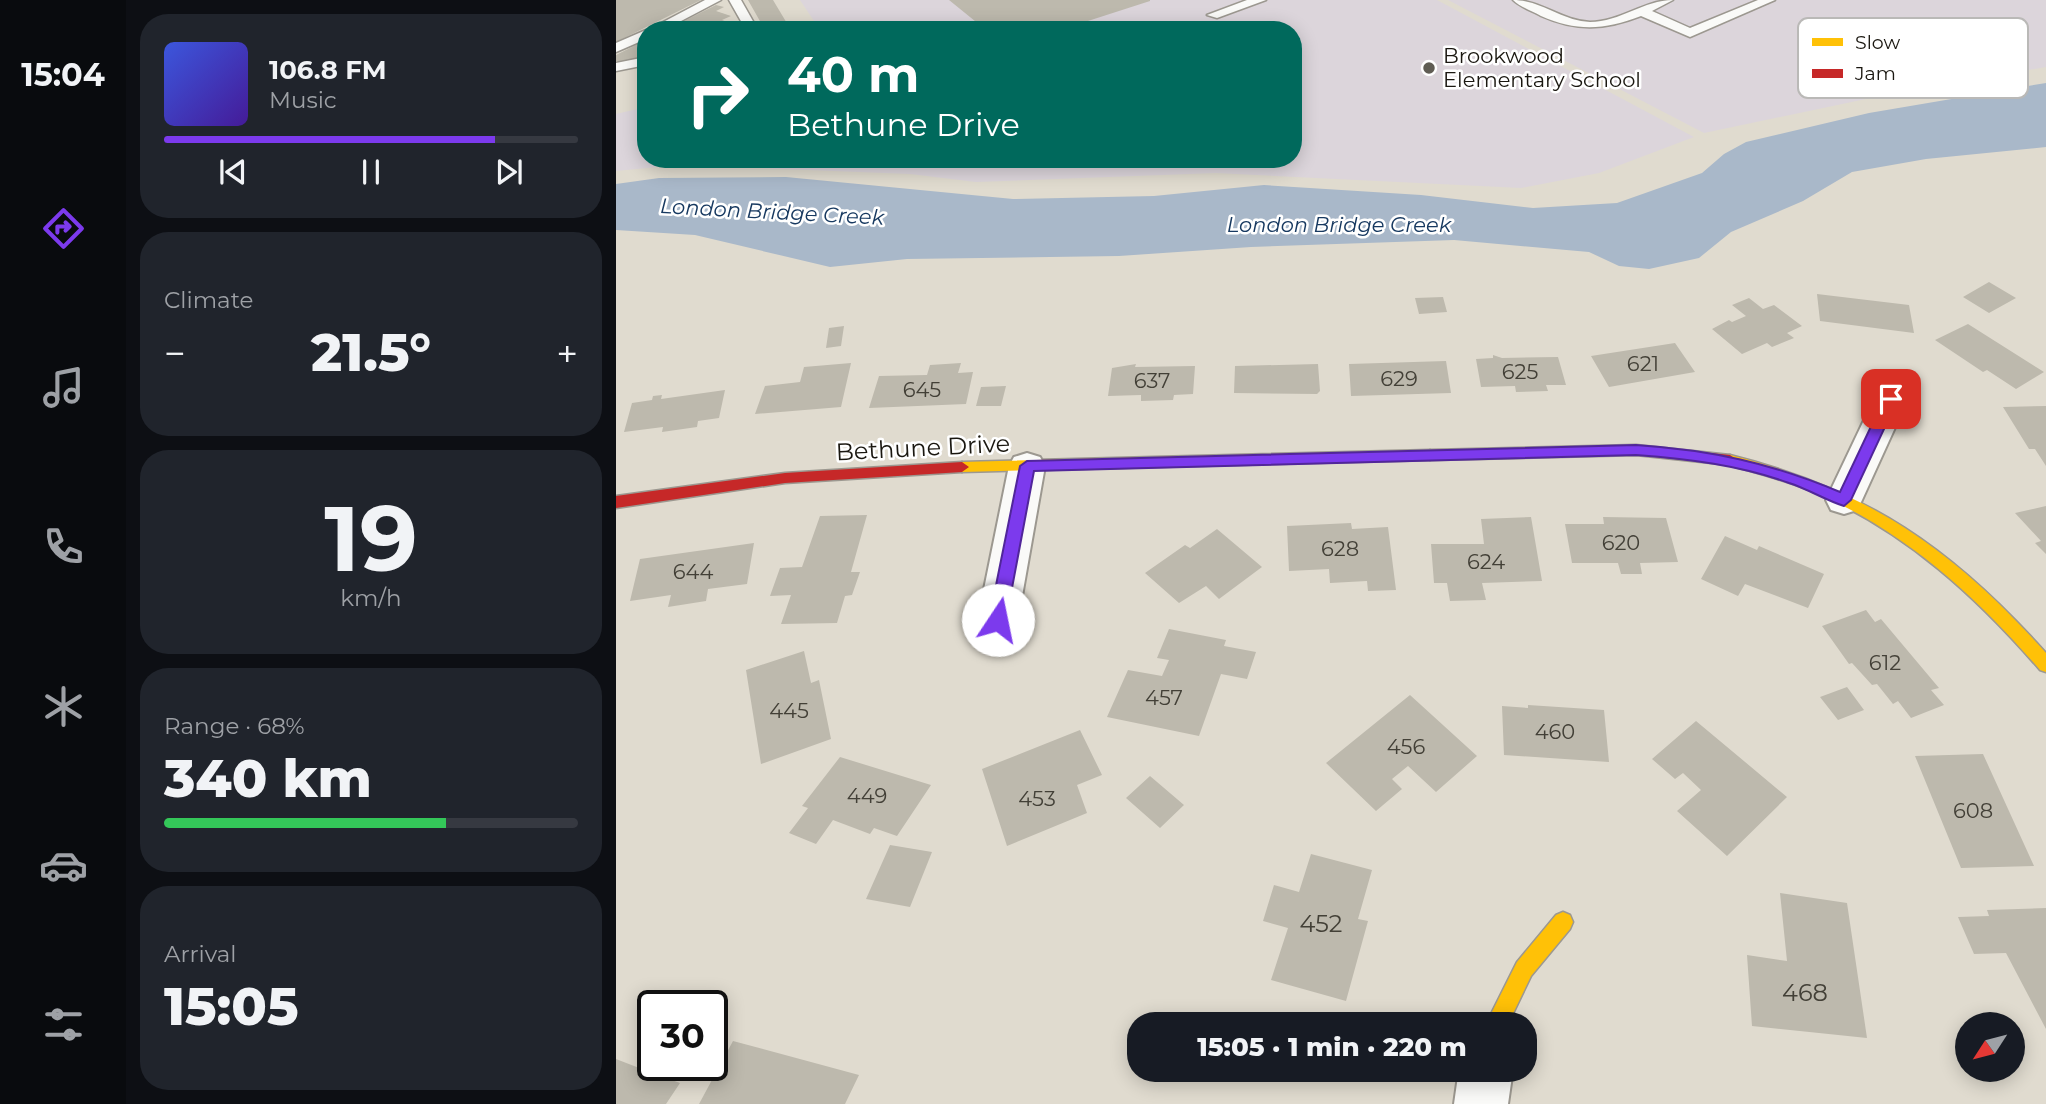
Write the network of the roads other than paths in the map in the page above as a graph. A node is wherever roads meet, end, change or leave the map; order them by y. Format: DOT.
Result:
graph roads {
  1 [pos="715,0"];
  2 [pos="735,0"];
  3 [pos="1259,0"];
  4 [pos="1518,0"];
  5 [pos="1667,0"];
  6 [pos="1769,0"];
  7 [pos="1642,11"];
  8 [pos="1213,15"];
  9 [pos="672,21"];
  10 [pos="747,21"];
  11 [pos="637,38"];
  12 [pos="616,48"];
  13 [pos="637,63"];
  14 [pos="616,67"];
  15 [pos="1891,399"];
  16 [pos="1027,466"];
  17 [pos="1844,500"];
  18 [pos="616,502"];
  19 [pos="998,620"];
  20 [pos="2046,666"];
  21 [pos="1563,922"];
  22 [pos="1501,1012"];
  23 [pos="1484,1082"];
  24 [pos="1481,1104"];
  1 -- 9 [label="lane"];
  2 -- 10 [label="lane"];
  3 -- 8 [label="lane"];
  4 -- 7 [label="lane"];
  5 -- 7 [label="lane"];
  6 -- 7 [label="lane"];
  11 -- 12 [label="lane"];
  13 -- 14 [label="lane"];
  15 -- 17 [label="street"];
  16 -- 17 [label="street, Bethune Drive"];
  16 -- 18 [label="street, Bethune Drive"];
  16 -- 19 [label="street"];
  17 -- 20 [label="street, Bethune Drive"];
  21 -- 22 [label="street"];
  23 -- 24 [label="street"];
}
